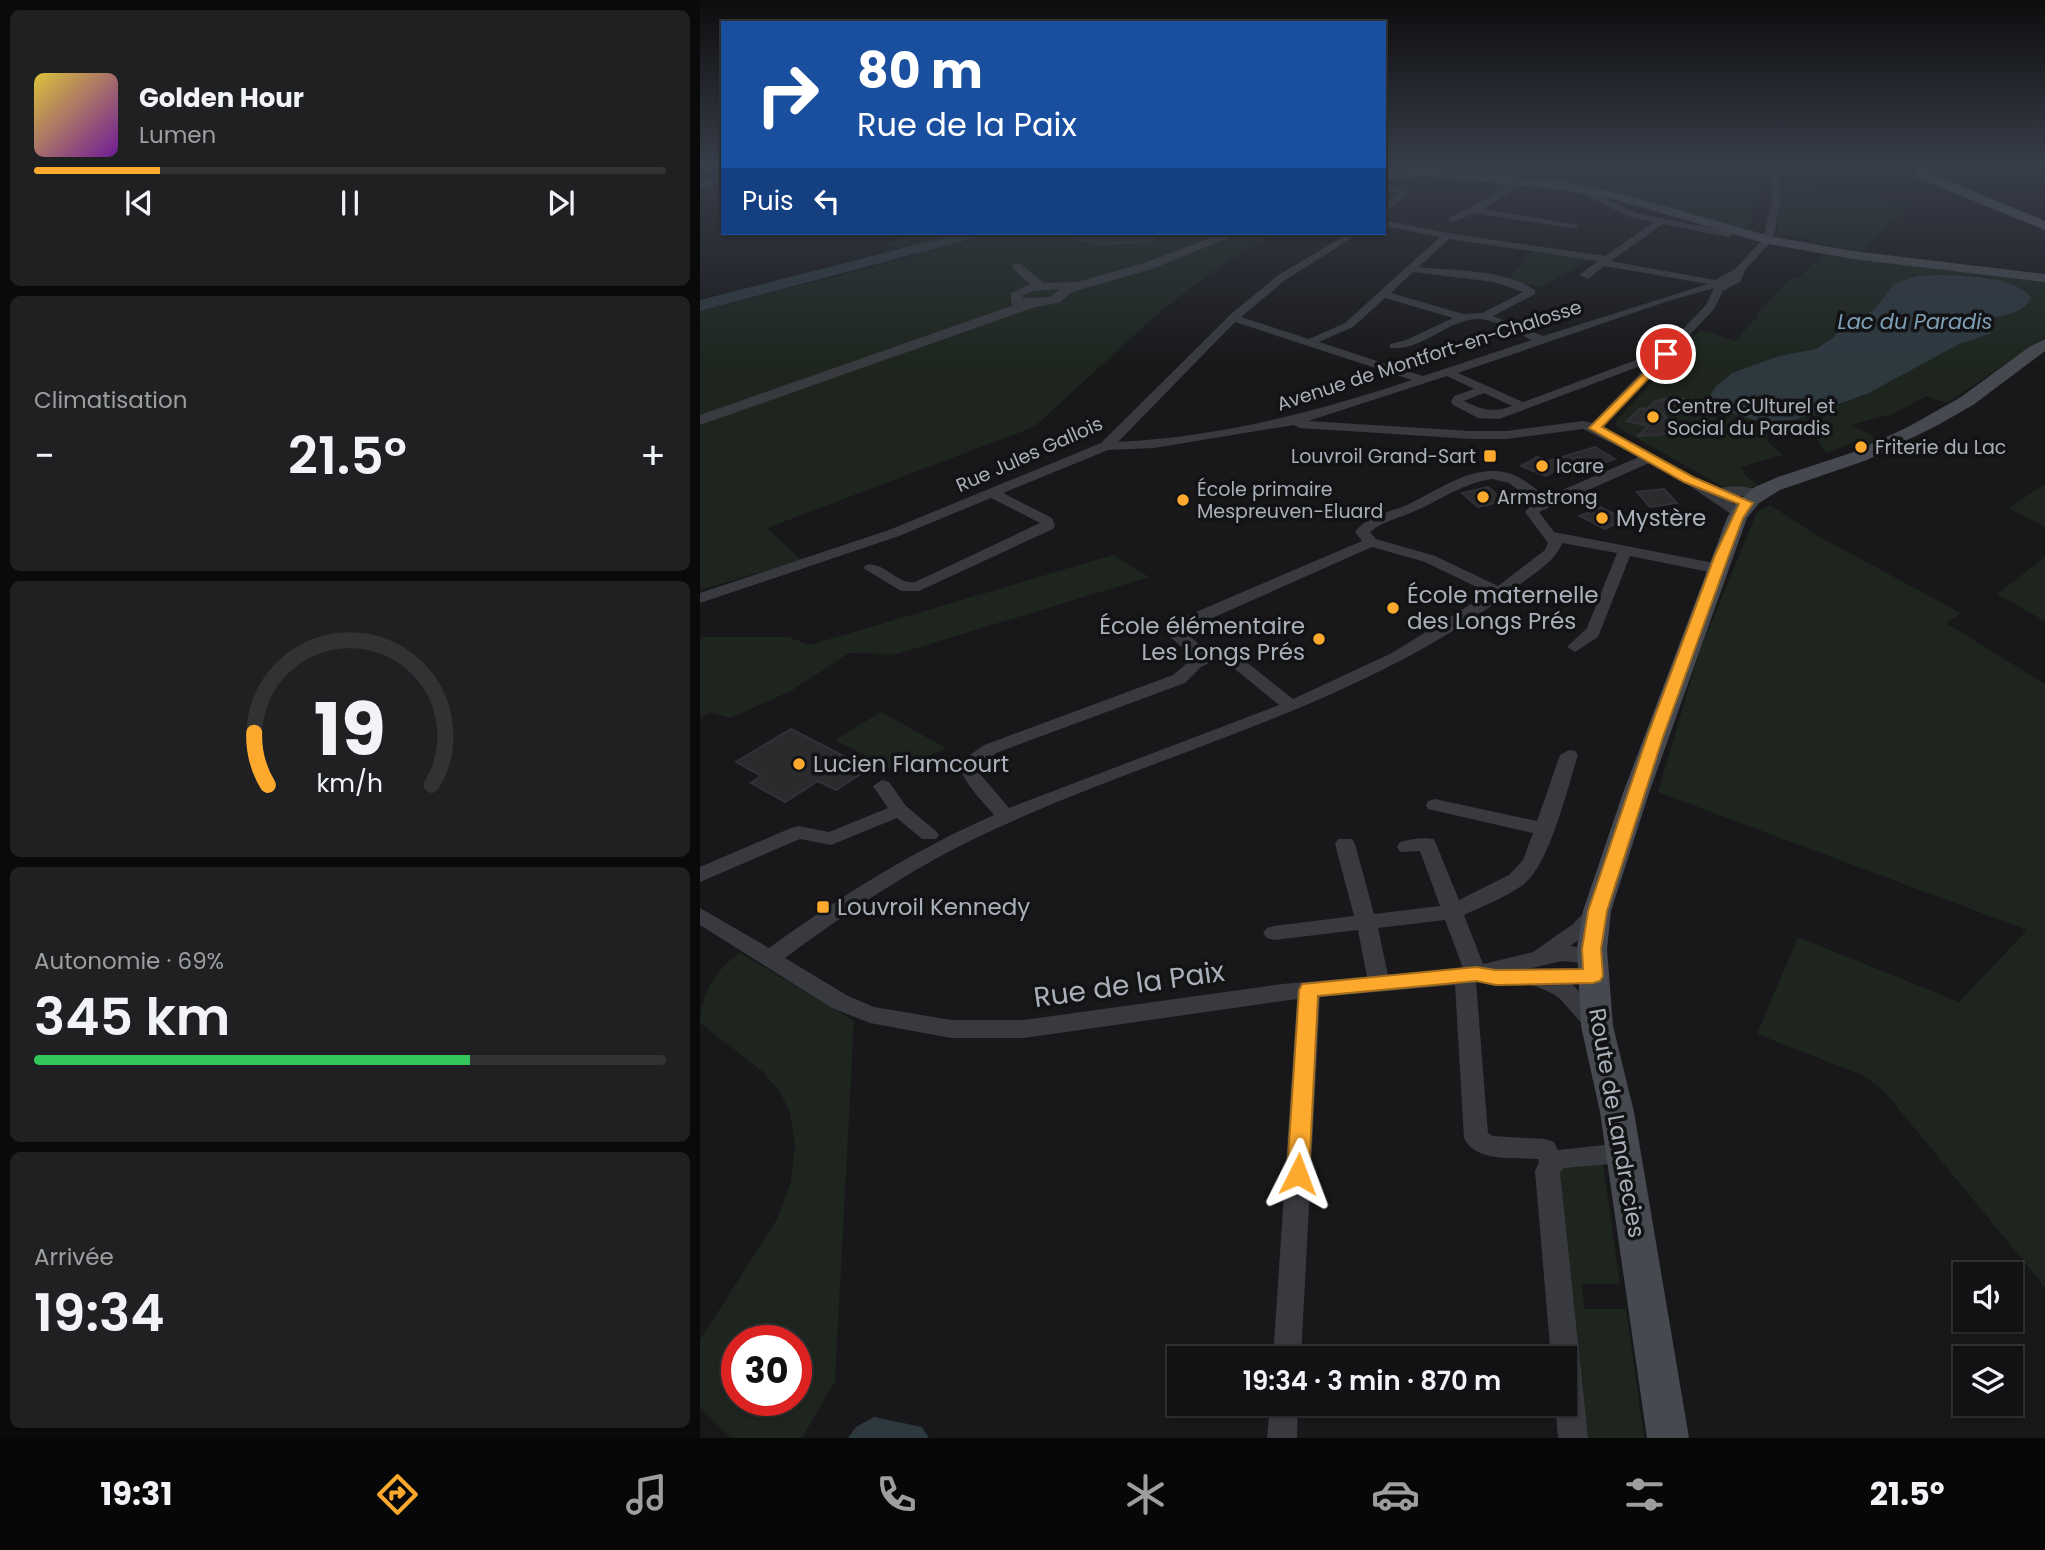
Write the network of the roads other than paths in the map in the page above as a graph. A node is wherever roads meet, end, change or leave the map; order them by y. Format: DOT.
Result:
graph roads {
  1 [pos="1429,232"];
  2 [pos="1646,232"];
  3 [pos="1716,232"];
  4 [pos="1739,232"];
  5 [pos="1770,232"];
  6 [pos="1728,234"];
  7 [pos="1229,235"];
  8 [pos="1352,235"];
  9 [pos="1447,236"];
  10 [pos="1768,240"];
  11 [pos="1606,260"];
  12 [pos="1412,269"];
  13 [pos="1588,276"];
  14 [pos="2045,278"];
  15 [pos="1724,281"];
  16 [pos="1052,289"];
  17 [pos="1694,292"];
  18 [pos="1384,294"];
  19 [pos="1021,295"];
  20 [pos="1717,297"];
  21 [pos="1033,303"];
  22 [pos="1706,311"];
  23 [pos="1001,314"];
  24 [pos="1484,316"];
  25 [pos="1463,317"];
  26 [pos="1233,318"];
  27 [pos="1542,340"];
  28 [pos="1309,343"];
  29 [pos="1394,346"];
  30 [pos="2044,347"];
  31 [pos="1663,357"];
  32 [pos="1447,372"];
  33 [pos="1423,380"];
  34 [pos="1483,389"];
  35 [pos="1522,406"];
  36 [pos="700,420"];
  37 [pos="1282,424"];
  38 [pos="1595,428"];
  39 [pos="1106,446"];
  40 [pos="1649,458"];
  41 [pos="1689,479"];
  42 [pos="992,493"];
  43 [pos="1544,503"];
  44 [pos="1748,503"];
  45 [pos="1550,536"];
  46 [pos="1371,542"];
  47 [pos="1625,551"];
  48 [pos="871,568"];
  49 [pos="1719,569"];
  50 [pos="1499,592"];
  51 [pos="700,598"];
  52 [pos="1575,647"];
  53 [pos="1205,657"];
  54 [pos="1290,705"];
  55 [pos="1569,755"];
  56 [pos="882,786"];
  57 [pos="1435,805"];
  58 [pos="898,810"];
  59 [pos="1006,817"];
  60 [pos="1545,829"];
  61 [pos="929,835"];
  62 [pos="1345,844"];
  63 [pos="1407,847"];
  64 [pos="700,875"];
  65 [pos="1597,911"];
  66 [pos="1453,912"];
  67 [pos="700,915"];
  68 [pos="1367,922"];
  69 [pos="1274,933"];
  70 [pos="770,958"];
  71 [pos="1593,966"];
  72 [pos="1530,968"];
  73 [pos="1471,975"];
  74 [pos="1379,984"];
  75 [pos="1309,990"];
  76 [pos="1598,1026"];
  77 [pos="1623,1153"];
  78 [pos="1552,1162"];
  79 [pos="1288,1346"];
  80 [pos="1283,1416"];
  81 [pos="1282,1438"];
  82 [pos="1573,1438"];
  83 [pos="1668,1438"];
  1 -- 9 [label="street"];
  2 -- 11 [label="street"];
  3 -- 6 [label="street"];
  4 -- 10 [label="main road"];
  5 -- 10 [label="street"];
  7 -- 16 [label="street"];
  8 -- 26 [label="street, Rue Jules Gallois"];
  9 -- 11 [label="street"];
  9 -- 12 [label="street"];
  10 -- 14 [label="main road"];
  10 -- 15 [label="street"];
  11 -- 13 [label="street"];
  11 -- 17 [label="street"];
  12 -- 18 [label="street"];
  12 -- 24 [label="street"];
  15 -- 17 [label="street"];
  15 -- 20 [label="street"];
  16 -- 19 [label="street"];
  16 -- 19 [label="street"];
  16 -- 21 [label="street"];
  17 -- 20 [label="street"];
  17 -- 22 [label="street"];
  17 -- 27 [label="street, Avenue de Montfort-en-Chalosse"];
  18 -- 25 [label="street"];
  18 -- 28 [label="street"];
  19 -- 21 [label="street"];
  19 -- 23 [label="street"];
  20 -- 22 [label="street"];
  21 -- 23 [label="street"];
  22 -- 31 [label="street"];
  23 -- 36 [label="street"];
  24 -- 25 [label="street"];
  24 -- 27 [label="street"];
  25 -- 29 [label="street"];
  26 -- 28 [label="street"];
  26 -- 39 [label="street, Rue Jules Gallois"];
  27 -- 32 [label="street, Avenue de Montfort-en-Chalosse"];
  28 -- 33 [label="street"];
  30 -- 44 [label="main road"];
  31 -- 35 [label="street"];
  31 -- 38 [label="street"];
  32 -- 33 [label="street, Avenue de Montfort-en-Chalosse"];
  32 -- 34 [label="street"];
  33 -- 37 [label="street, Avenue de Montfort-en-Chalosse"];
  34 -- 35 [label="street"];
  34 -- 35 [label="street"];
  37 -- 38 [label="street"];
  37 -- 39 [label="street, Avenue de Montfort-en-Chalosse"];
  38 -- 40 [label="street"];
  39 -- 42 [label="street, Rue Jules Gallois"];
  40 -- 41 [label="street"];
  40 -- 43 [label="street"];
  41 -- 44 [label="street"];
  41 -- 44 [label="street"];
  42 -- 48 [label="street"];
  42 -- 51 [label="street, Rue Jules Gallois"];
  43 -- 45 [label="street"];
  43 -- 46 [label="street"];
  44 -- 49 [label="main road, Route de Landrecies"];
  45 -- 47 [label="street"];
  45 -- 50 [label="street"];
  46 -- 50 [label="street"];
  46 -- 53 [label="street"];
  47 -- 49 [label="street"];
  47 -- 52 [label="street"];
  49 -- 65 [label="main road, Route de Landrecies"];
  50 -- 54 [label="street"];
  53 -- 54 [label="street"];
  53 -- 59 [label="street"];
  54 -- 59 [label="street"];
  55 -- 60 [label="street"];
  56 -- 58 [label="street"];
  57 -- 60 [label="street"];
  58 -- 61 [label="street"];
  58 -- 64 [label="street"];
  59 -- 70 [label="street"];
  60 -- 66 [label="street"];
  62 -- 68 [label="street"];
  63 -- 66 [label="street"];
  65 -- 71 [label="main road, Route de Landrecies"];
  65 -- 72 [label="street"];
  66 -- 68 [label="street"];
  66 -- 73 [label="street"];
  67 -- 70 [label="street, Rue de la Paix"];
  68 -- 69 [label="street"];
  68 -- 74 [label="street"];
  70 -- 75 [label="street, Rue de la Paix"];
  71 -- 72 [label="street, Rue de la Paix"];
  71 -- 76 [label="main road, Route de Landrecies"];
  72 -- 73 [label="street, Rue de la Paix"];
  72 -- 76 [label="street"];
  73 -- 74 [label="street, Rue de la Paix"];
  73 -- 78 [label="street"];
  74 -- 75 [label="street, Rue de la Paix"];
  75 -- 79 [label="street"];
  76 -- 77 [label="main road, Route de Landrecies"];
  77 -- 78 [label="street"];
  77 -- 83 [label="main road, Route de Landrecies"];
  78 -- 82 [label="street"];
  80 -- 81 [label="street"];
}
